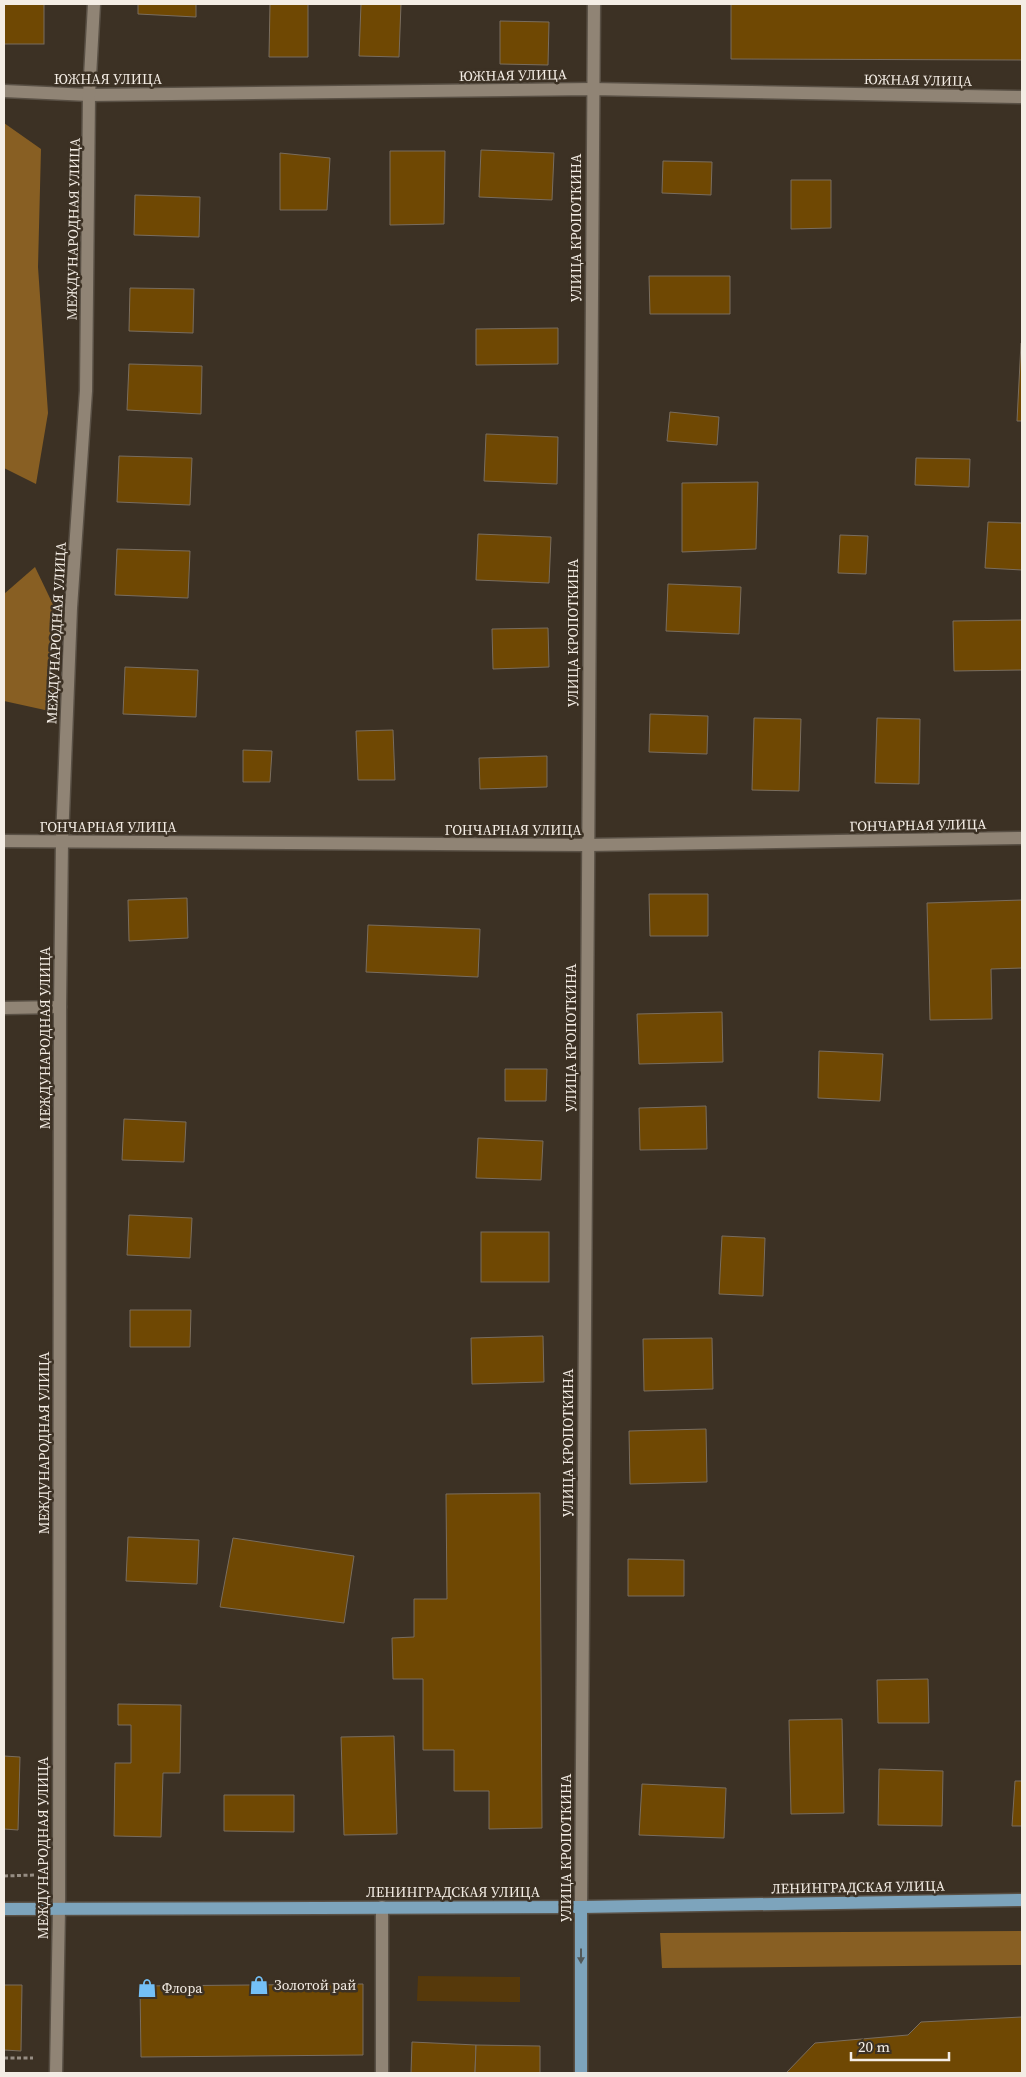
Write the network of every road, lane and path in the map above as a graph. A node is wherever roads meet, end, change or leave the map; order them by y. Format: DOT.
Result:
graph roads {
  1 [pos="94,4"];
  2 [pos="594,4"];
  3 [pos="592,89"];
  4 [pos="4,91"];
  5 [pos="89,95"];
  6 [pos="1022,97"];
  7 [pos="1022,838"];
  8 [pos="4,841"];
  9 [pos="62,841"];
  10 [pos="587,845"];
  11 [pos="60,1007"];
  12 [pos="4,1008"];
  13 [pos="4,1876"];
  14 [pos="58,1876"];
  15 [pos="1022,1900"];
  16 [pos="382,1907"];
  17 [pos="581,1907"];
  18 [pos="4,1909"];
  19 [pos="59,1909"];
  20 [pos="4,2058"];
  21 [pos="56,2059"];
  22 [pos="56,2073"];
  23 [pos="382,2073"];
  24 [pos="581,2073"];
  1 -- 5 [label="street, МЕЖДУНАРОДНАЯ УЛИЦА"];
  2 -- 3 [label="street, УЛИЦА КРОПОТКИНА"];
  3 -- 5 [label="street, ЮЖНАЯ УЛИЦА"];
  3 -- 6 [label="street, ЮЖНАЯ УЛИЦА"];
  3 -- 10 [label="street, УЛИЦА КРОПОТКИНА"];
  4 -- 5 [label="street, ЮЖНАЯ УЛИЦА"];
  5 -- 9 [label="street, МЕЖДУНАРОДНАЯ УЛИЦА"];
  7 -- 10 [label="street, ГОНЧАРНАЯ УЛИЦА"];
  8 -- 9 [label="street, ГОНЧАРНАЯ УЛИЦА"];
  9 -- 10 [label="street, ГОНЧАРНАЯ УЛИЦА"];
  9 -- 11 [label="street, МЕЖДУНАРОДНАЯ УЛИЦА"];
  10 -- 17 [label="street, УЛИЦА КРОПОТКИНА"];
  11 -- 12 [label="street"];
  11 -- 14 [label="street, МЕЖДУНАРОДНАЯ УЛИЦА"];
  13 -- 14 [label="path"];
  14 -- 19 [label="street, МЕЖДУНАРОДНАЯ УЛИЦА"];
  15 -- 17 [label="main road, ЛЕНИНГРАДСКАЯ УЛИЦА"];
  16 -- 17 [label="main road, ЛЕНИНГРАДСКАЯ УЛИЦА"];
  16 -- 19 [label="main road, ЛЕНИНГРАДСКАЯ УЛИЦА"];
  16 -- 23 [label="street"];
  17 -- 24 [label="main road, УЛИЦА КРОПОТКИНА, one-way"];
  18 -- 19 [label="main road, ЛЕНИНГРАДСКАЯ УЛИЦА"];
  19 -- 21 [label="street, МЕЖДУНАРОДНАЯ УЛИЦА"];
  20 -- 21 [label="path"];
  21 -- 22 [label="street, МЕЖДУНАРОДНАЯ УЛИЦА"];
}
